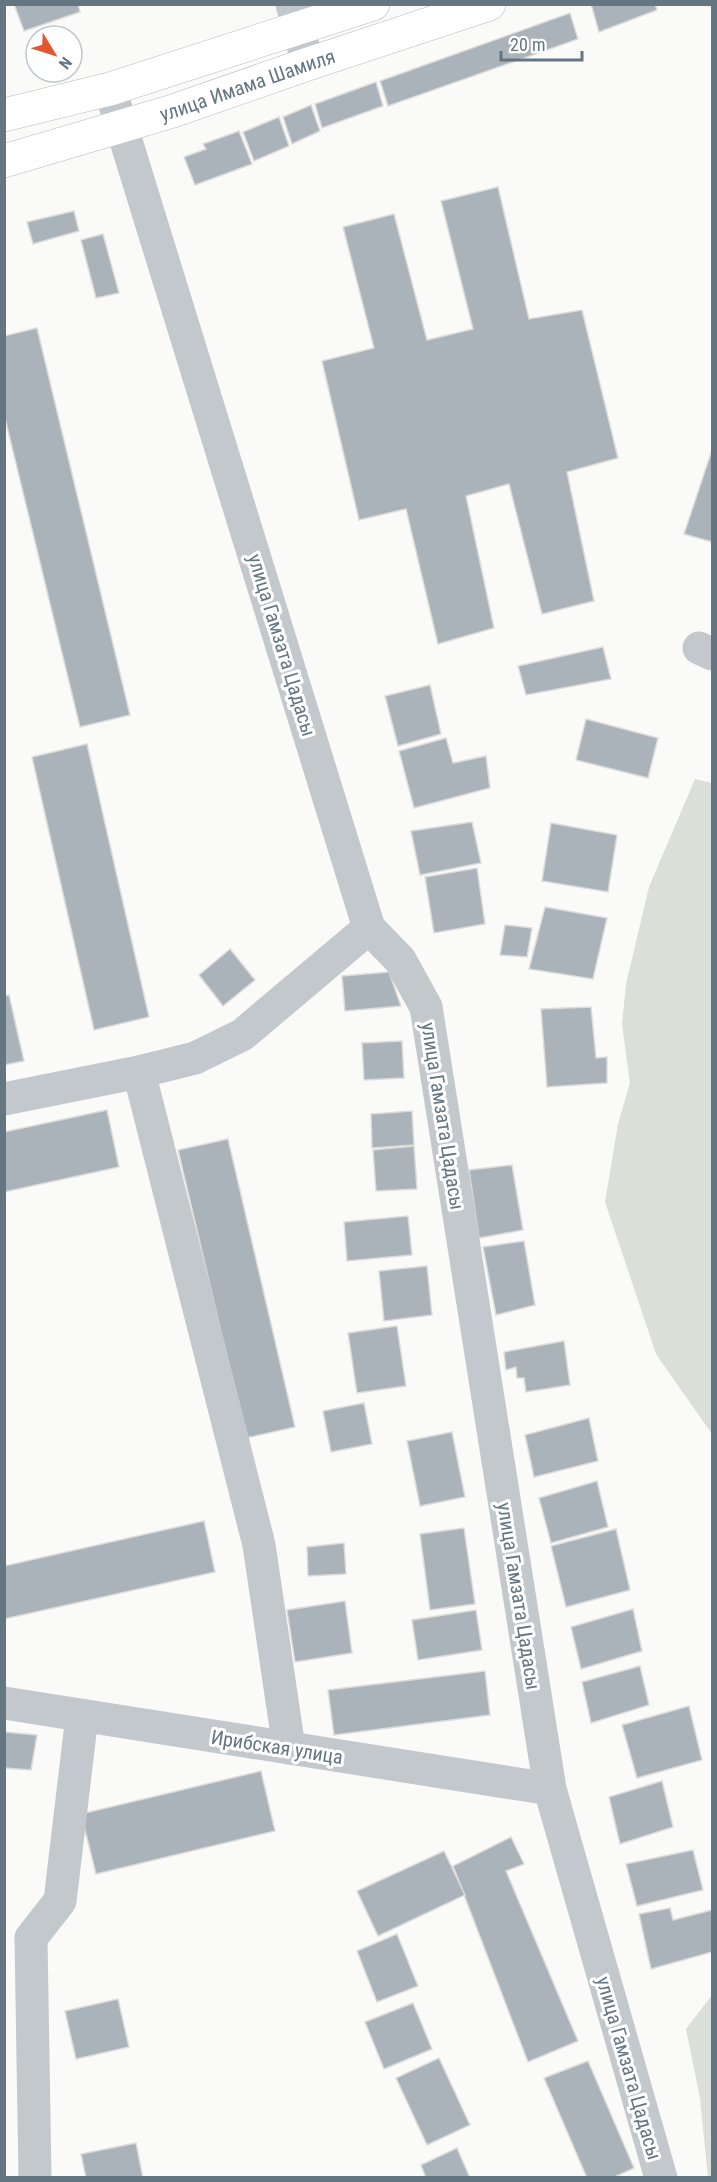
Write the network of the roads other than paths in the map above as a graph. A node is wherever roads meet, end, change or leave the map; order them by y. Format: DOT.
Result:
graph roads {
  1 [pos="292,4"];
  2 [pos="373,4"];
  3 [pos="489,4"];
  4 [pos="308,64"];
  5 [pos="110,89"];
  6 [pos="4,115"];
  7 [pos="122,127"];
  8 [pos="4,160"];
  9 [pos="369,928"];
  10 [pos="139,1072"];
  11 [pos="4,1099"];
  12 [pos="4,1703"];
  13 [pos="82,1716"];
  14 [pos="289,1748"];
  15 [pos="550,1789"];
  16 [pos="35,2178"];
  17 [pos="661,2178"];
  1 -- 4 [label="street"];
  2 -- 5 [label="main road, улица Имама Шамиля"];
  3 -- 4 [label="main road, улица Имама Шамиля"];
  4 -- 7 [label="main road, улица Имама Шамиля"];
  5 -- 6 [label="main road, улица Имама Шамиля"];
  5 -- 7 [label="street, улица Гамзата Цадасы"];
  7 -- 8 [label="main road, улица Имама Шамиля"];
  7 -- 9 [label="street, улица Гамзата Цадасы"];
  9 -- 10 [label="street"];
  9 -- 15 [label="street, улица Гамзата Цадасы"];
  10 -- 11 [label="street"];
  10 -- 14 [label="street"];
  12 -- 13 [label="street, Ирибская улица"];
  13 -- 14 [label="street, Ирибская улица"];
  13 -- 16 [label="street"];
  14 -- 15 [label="street, Ирибская улица"];
  15 -- 17 [label="street, улица Гамзата Цадасы"];
}
